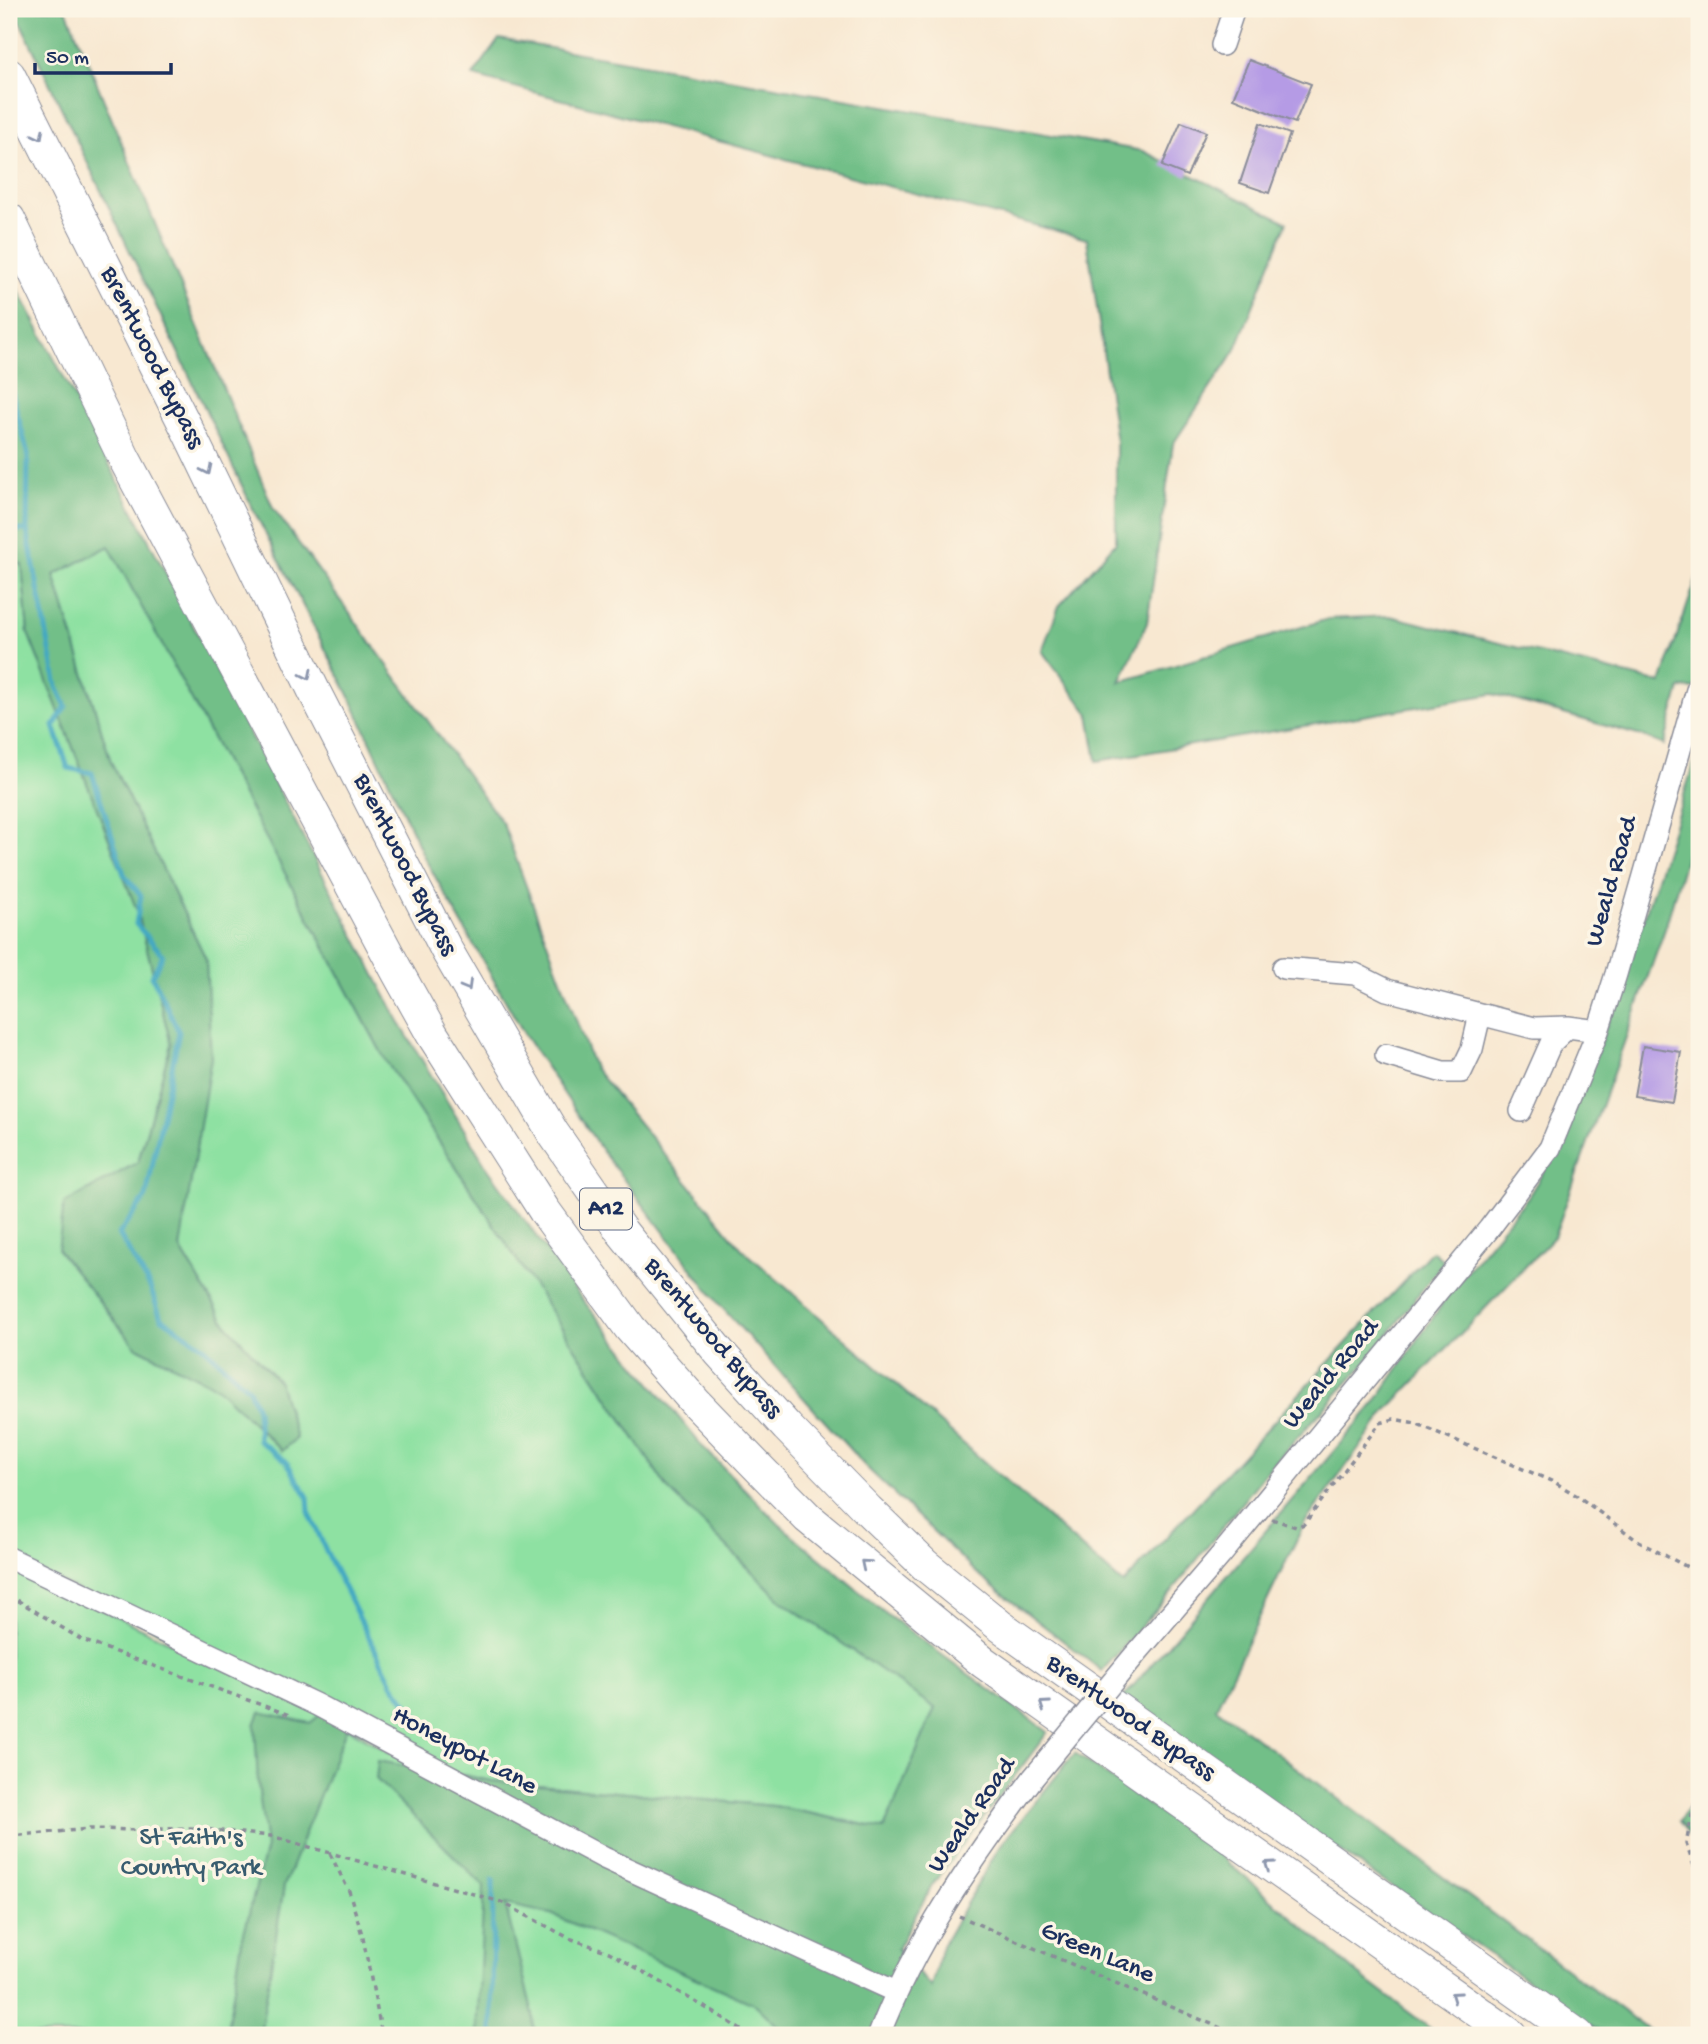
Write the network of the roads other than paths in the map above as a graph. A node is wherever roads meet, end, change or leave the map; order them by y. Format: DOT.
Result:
graph roads {
  1 [pos="1234,9"];
  2 [pos="1222,45"];
  3 [pos="9,75"];
  4 [pos="9,219"];
  5 [pos="1699,683"];
  6 [pos="1283,968"];
  7 [pos="1480,1015"];
  8 [pos="1568,1027"];
  9 [pos="1598,1031"];
  10 [pos="1386,1055"];
  11 [pos="1521,1111"];
  12 [pos="9,1558"];
  13 [pos="896,1992"];
  14 [pos="879,2035"];
  15 [pos="1511,2035"];
  16 [pos="1577,2035"];
  1 -- 2 [label="street"];
  3 -- 16 [label="highway, Brentwood Bypass / A12, one-way"];
  15 -- 4 [label="highway, Brentwood Bypass / A12, one-way"];
  5 -- 9 [label="street, Weald Road"];
  6 -- 7 [label="street"];
  7 -- 8 [label="street"];
  7 -- 10 [label="street"];
  8 -- 9 [label="street"];
  8 -- 11 [label="street"];
  9 -- 13 [label="street, Weald Road, bridge"];
  12 -- 13 [label="street, Honeypot Lane"];
  13 -- 14 [label="street, Weald Road"];
}
